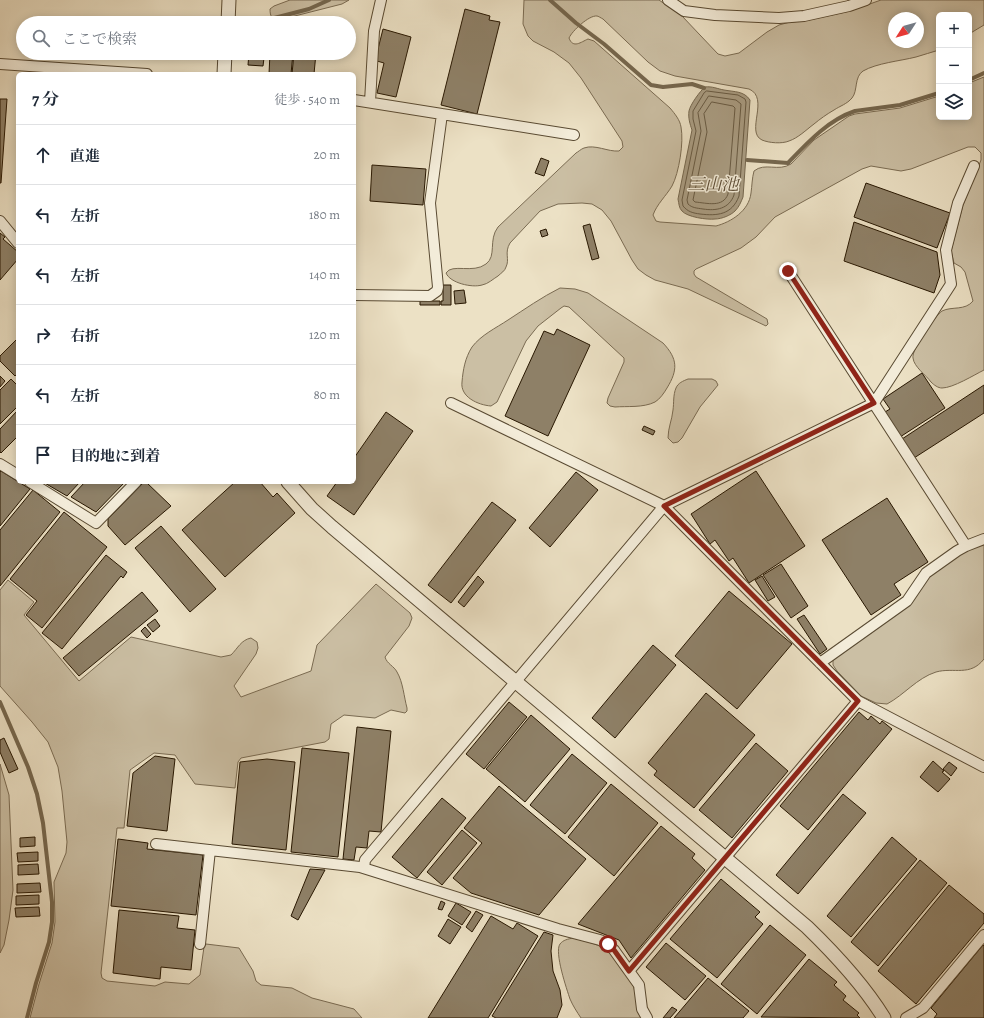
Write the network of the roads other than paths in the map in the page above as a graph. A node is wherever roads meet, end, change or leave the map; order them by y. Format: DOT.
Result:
graph roads {
  1 [pos="229,0"];
  2 [pos="380,0"];
  3 [pos="668,0"];
  4 [pos="866,0"];
  5 [pos="228,16"];
  6 [pos="225,60"];
  7 [pos="0,64"];
  8 [pos="118,72"];
  9 [pos="224,72"];
  10 [pos="356,100"];
  11 [pos="370,102"];
  12 [pos="442,114"];
  13 [pos="574,135"];
  14 [pos="974,166"];
  15 [pos="0,221"];
  16 [pos="16,241"];
  17 [pos="788,271"];
  18 [pos="356,295"];
  19 [pos="451,403"];
  20 [pos="874,403"];
  21 [pos="0,464"];
  22 [pos="16,474"];
  23 [pos="33,484"];
  24 [pos="134,484"];
  25 [pos="290,484"];
  26 [pos="664,506"];
  27 [pos="984,539"];
  28 [pos="966,546"];
  29 [pos="820,662"];
  30 [pos="516,682"];
  31 [pos="858,701"];
  32 [pos="984,767"];
  33 [pos="156,844"];
  34 [pos="210,850"];
  35 [pos="725,858"];
  36 [pos="364,868"];
  37 [pos="984,935"];
  38 [pos="200,944"];
  39 [pos="629,971"];
  40 [pos="647,1018"];
  41 [pos="884,1018"];
  42 [pos="906,1018"];
  1 -- 5 [label="street"];
  2 -- 11 [label="street"];
  3 -- 4 [label="street"];
  6 -- 9 [label="street"];
  7 -- 8 [label="street"];
  10 -- 11 [label="street"];
  11 -- 12 [label="street"];
  12 -- 13 [label="street"];
  12 -- 18 [label="street"];
  14 -- 20 [label="street"];
  15 -- 16 [label="street"];
  17 -- 20 [label="street"];
  19 -- 26 [label="street"];
  20 -- 26 [label="street"];
  20 -- 28 [label="street"];
  21 -- 22 [label="street"];
  23 -- 24 [label="street"];
  25 -- 30 [label="street"];
  26 -- 29 [label="street"];
  26 -- 30 [label="street"];
  27 -- 28 [label="street"];
  28 -- 29 [label="street"];
  29 -- 31 [label="street"];
  30 -- 35 [label="street"];
  30 -- 36 [label="street"];
  31 -- 32 [label="street"];
  31 -- 35 [label="street"];
  33 -- 34 [label="street"];
  34 -- 36 [label="street"];
  34 -- 38 [label="street"];
  35 -- 39 [label="street"];
  35 -- 41 [label="street"];
  36 -- 39 [label="street"];
  37 -- 42 [label="street"];
  39 -- 40 [label="street"];
}
